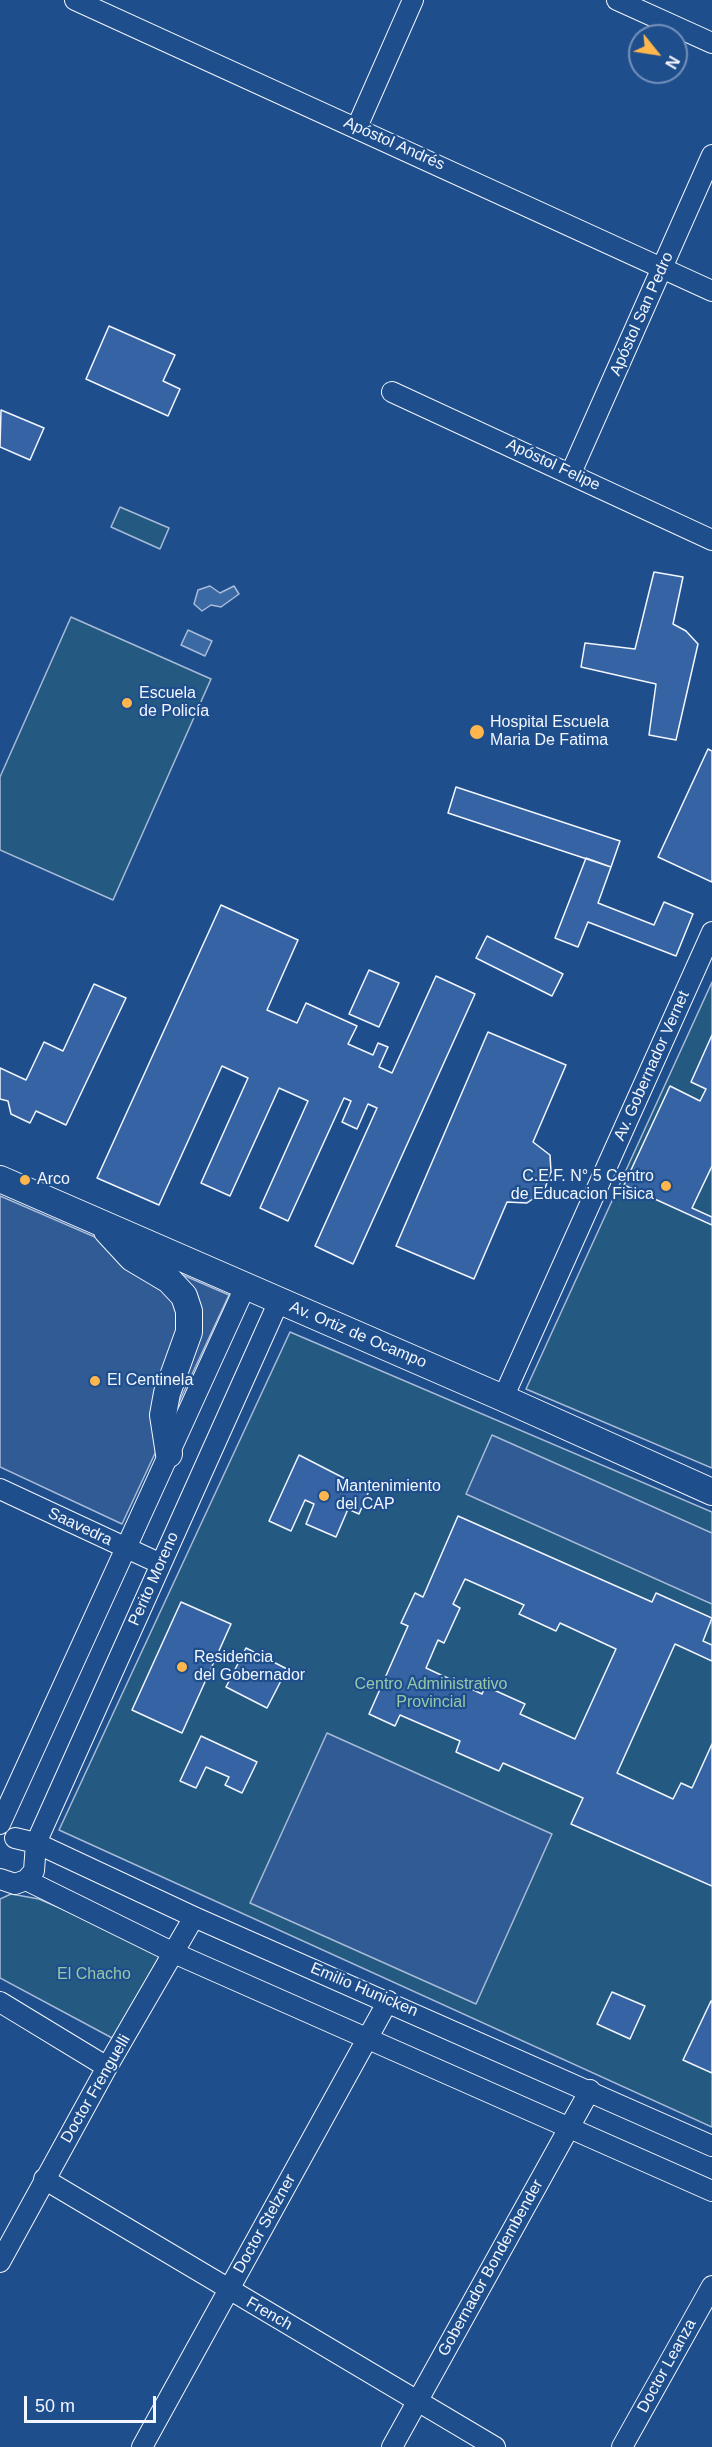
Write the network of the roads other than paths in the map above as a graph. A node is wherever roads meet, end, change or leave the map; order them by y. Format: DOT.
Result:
graph roads {
  1 [pos="75,0"];
  2 [pos="413,0"];
  3 [pos="617,0"];
  4 [pos="712,43"];
  5 [pos="357,127"];
  6 [pos="712,154"];
  7 [pos="663,267"];
  8 [pos="712,291"];
  9 [pos="392,392"];
  10 [pos="571,473"];
  11 [pos="712,540"];
  12 [pos="712,932"];
  13 [pos="1,1179"];
  14 [pos="102,1224"];
  15 [pos="245,1287"];
  16 [pos="279,1301"];
  17 [pos="503,1398"];
  18 [pos="169,1454"];
  19 [pos="0,1489"];
  20 [pos="712,1492"];
  21 [pos="126,1549"];
  22 [pos="161,1564"];
  23 [pos="0,1824"];
  24 [pos="7,1839"];
  25 [pos="37,1851"];
  26 [pos="10,1883"];
  27 [pos="194,1917"];
  28 [pos="174,1953"];
  29 [pos="388,2001"];
  30 [pos="0,2002"];
  31 [pos="368,2039"];
  32 [pos="107,2067"];
  33 [pos="590,2090"];
  34 [pos="569,2127"];
  35 [pos="712,2146"];
  36 [pos="44,2179"];
  37 [pos="712,2191"];
  38 [pos="0,2262"];
  39 [pos="712,2286"];
  40 [pos="228,2290"];
  41 [pos="417,2401"];
  42 [pos="142,2447"];
  43 [pos="392,2447"];
  44 [pos="495,2447"];
  45 [pos="622,2447"];
  1 -- 5 [label="street, Apóstol Andrés"];
  2 -- 5 [label="street"];
  3 -- 4 [label="street"];
  5 -- 7 [label="street, Apóstol Andrés"];
  6 -- 7 [label="street, Apóstol San Pedro"];
  7 -- 8 [label="street, Apóstol Andrés"];
  7 -- 10 [label="street, Apóstol San Pedro"];
  9 -- 10 [label="street, Apóstol Felipe"];
  10 -- 11 [label="street, Apóstol Felipe"];
  12 -- 17 [label="street, Av. Gobernador Vernet"];
  13 -- 14 [label="main road, Av. Ortiz de Ocampo"];
  14 -- 15 [label="main road, Av. Ortiz de Ocampo"];
  14 -- 18 [label="main road"];
  15 -- 16 [label="main road, Av. Ortiz de Ocampo"];
  15 -- 18 [label="street"];
  16 -- 17 [label="main road, Av. Ortiz de Ocampo"];
  16 -- 22 [label="street, Perito Moreno"];
  17 -- 20 [label="main road, Av. Ortiz de Ocampo"];
  18 -- 21 [label="street"];
  19 -- 21 [label="street, Saavedra"];
  21 -- 22 [label="street, Saavedra"];
  21 -- 23 [label="street"];
  22 -- 25 [label="street, Perito Moreno"];
  24 -- 25 [label="street, Emilio Hunicken"];
  25 -- 26 [label="street"];
  25 -- 27 [label="street, Emilio Hunicken"];
  26 -- 28 [label="street"];
  27 -- 28 [label="street, Doctor Frenguelli"];
  27 -- 29 [label="street, Emilio Hunicken"];
  28 -- 31 [label="street"];
  28 -- 32 [label="street, Doctor Frenguelli"];
  29 -- 31 [label="street, Doctor Stelzner"];
  29 -- 33 [label="street, Emilio Hunicken"];
  30 -- 32 [label="street"];
  31 -- 34 [label="street"];
  31 -- 40 [label="street, Doctor Stelzner"];
  32 -- 36 [label="street, Doctor Frenguelli"];
  33 -- 34 [label="street, Gobernador Bondembender"];
  33 -- 35 [label="street, Emilio Hunicken"];
  34 -- 37 [label="street"];
  34 -- 41 [label="street, Gobernador Bondembender"];
  36 -- 38 [label="street, Doctor Frenguelli"];
  36 -- 40 [label="street, French"];
  39 -- 45 [label="street, Doctor Leanza"];
  40 -- 41 [label="street, French"];
  40 -- 42 [label="street, Doctor Stelzner"];
  41 -- 43 [label="street, Gobernador Bondembender"];
  41 -- 44 [label="street, French"];
}
